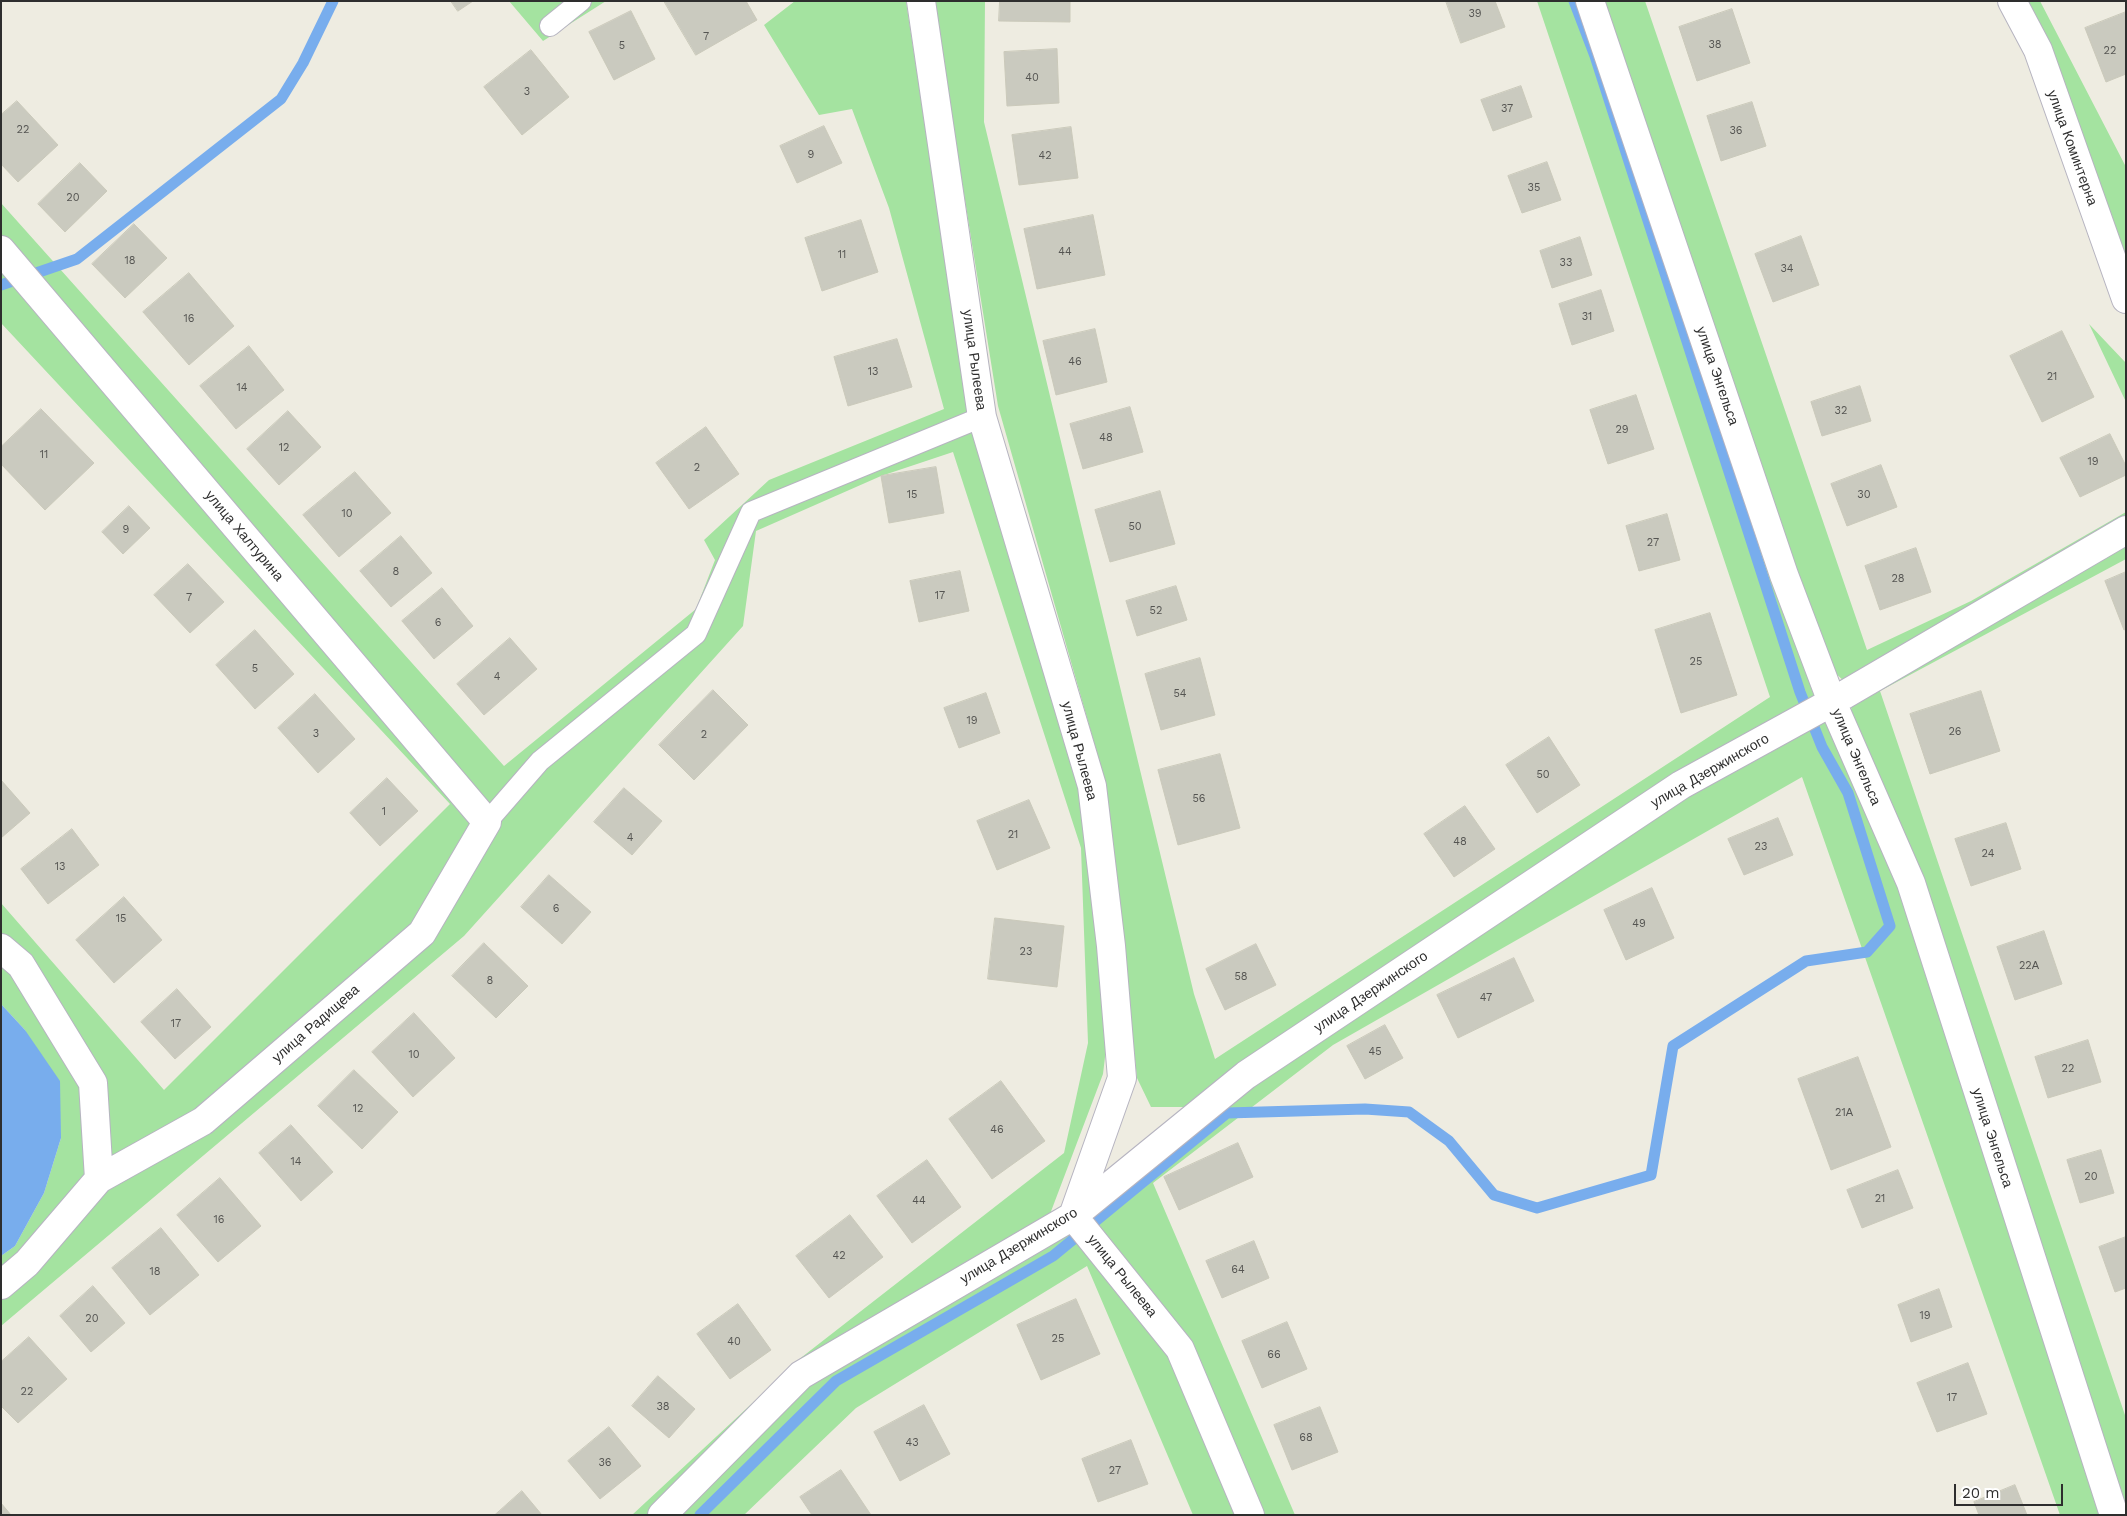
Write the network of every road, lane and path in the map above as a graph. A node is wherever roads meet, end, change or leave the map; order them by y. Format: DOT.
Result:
graph roads {
  1 [pos="580,1"];
  2 [pos="921,1"];
  3 [pos="1590,1"];
  4 [pos="2012,1"];
  5 [pos="550,26"];
  6 [pos="1,250"];
  7 [pos="2126,298"];
  8 [pos="982,417"];
  9 [pos="2126,530"];
  10 [pos="1832,702"];
  11 [pos="487,822"];
  12 [pos="1,948"];
  13 [pos="98,1179"];
  14 [pos="1073,1216"];
  15 [pos="1,1285"];
  16 [pos="662,1515"];
  17 [pos="1250,1515"];
  18 [pos="2114,1515"];
  1 -- 5 [label="lane"];
  2 -- 8 [label="street, улица Рылеева"];
  3 -- 10 [label="street, улица Энгельса"];
  4 -- 7 [label="street, улица Коминтерна"];
  6 -- 11 [label="street, улица Халтурина"];
  8 -- 11 [label="lane"];
  8 -- 14 [label="street, улица Рылеева"];
  9 -- 10 [label="street, улица Дзержинского"];
  10 -- 14 [label="street, улица Дзержинского"];
  10 -- 18 [label="street, улица Энгельса"];
  11 -- 13 [label="street, улица Радищева"];
  12 -- 13 [label="street"];
  13 -- 15 [label="street, улица Радищева"];
  14 -- 16 [label="street, улица Дзержинского"];
  14 -- 17 [label="street, улица Рылеева"];
}
